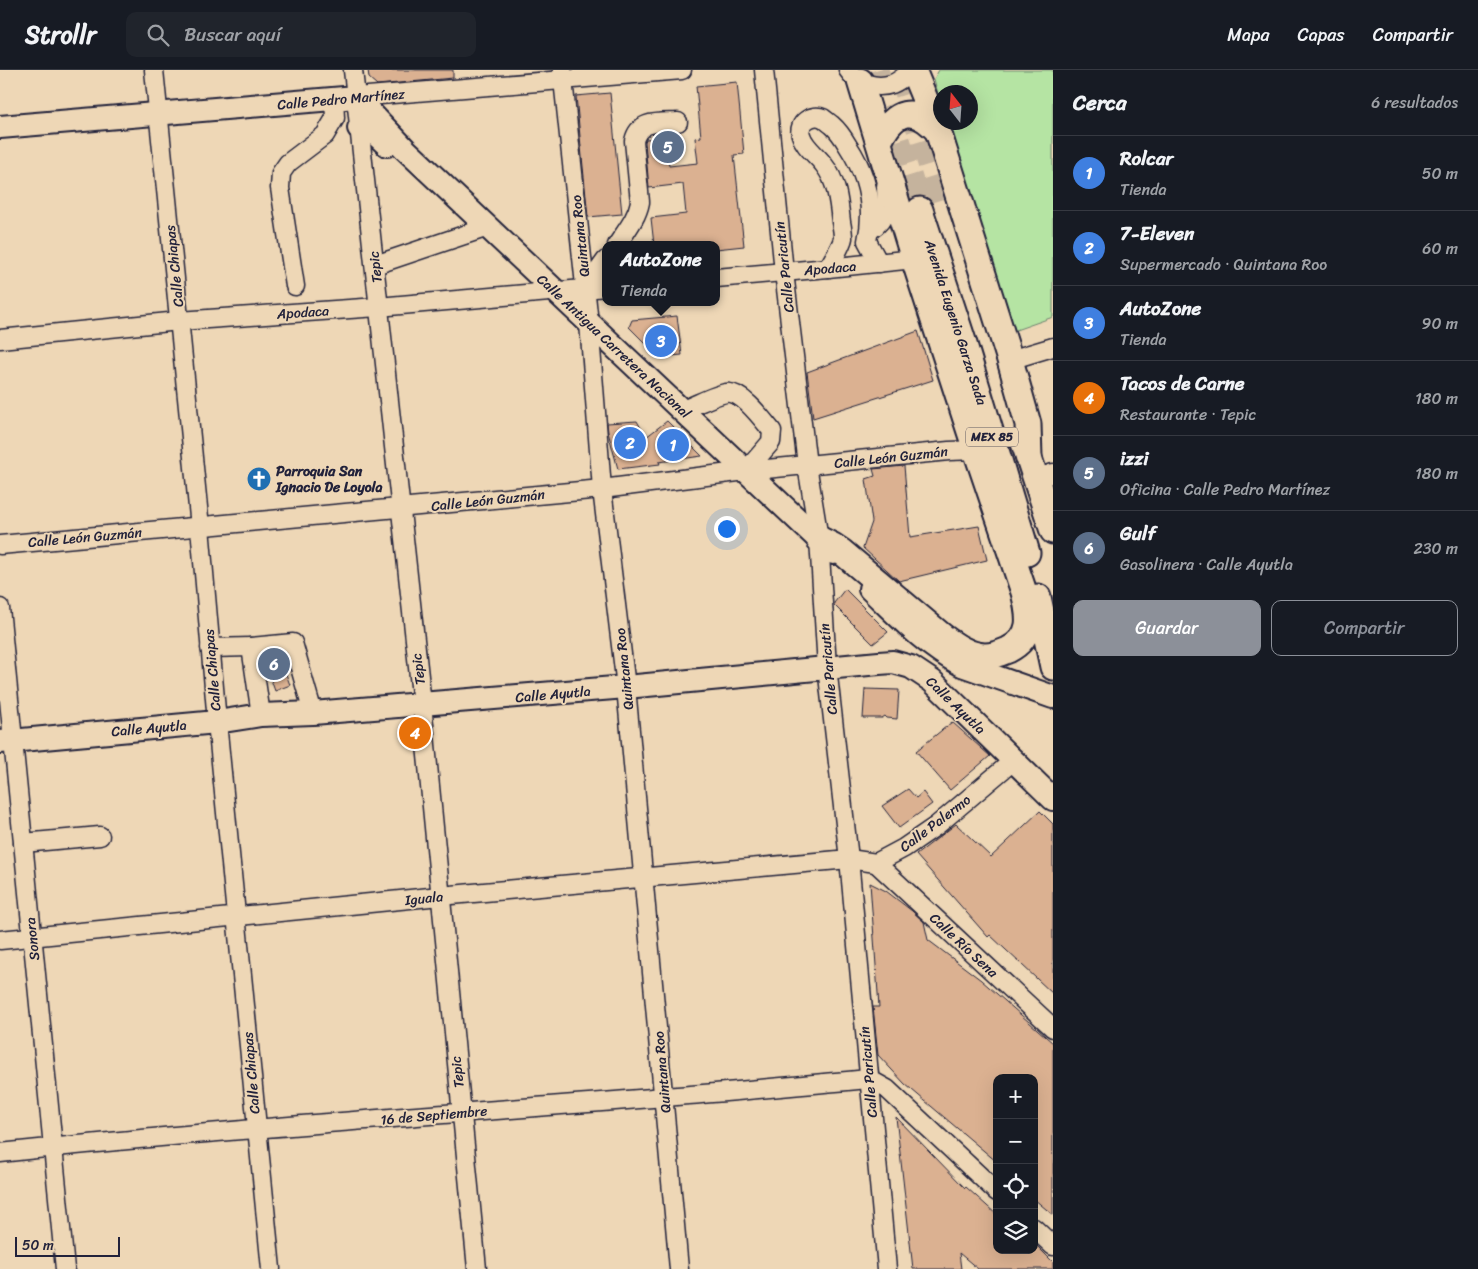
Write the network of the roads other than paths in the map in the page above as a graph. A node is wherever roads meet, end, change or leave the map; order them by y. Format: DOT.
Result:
graph roads {
  1 [pos="154,70"];
  2 [pos="353,70"];
  3 [pos="682,70"];
  4 [pos="764,70"];
  5 [pos="912,70"];
  6 [pos="562,75"];
  7 [pos="854,76"];
  8 [pos="345,98"];
  9 [pos="158,114"];
  10 [pos="678,122"];
  11 [pos="0,127"];
  12 [pos="359,128"];
  13 [pos="938,131"];
  14 [pos="882,151"];
  15 [pos="436,178"];
  16 [pos="488,227"];
  17 [pos="868,235"];
  18 [pos="843,239"];
  19 [pos="620,241"];
  20 [pos="914,259"];
  21 [pos="879,263"];
  22 [pos="375,265"];
  23 [pos="602,266"];
  24 [pos="828,268"];
  25 [pos="784,272"];
  26 [pos="720,278"];
  27 [pos="295,286"];
  28 [pos="602,287"];
  29 [pos="585,289"];
  30 [pos="557,291"];
  31 [pos="378,307"];
  32 [pos="180,321"];
  33 [pos="589,323"];
  34 [pos="0,339"];
  35 [pos="1053,347"];
  36 [pos="1010,360"];
  37 [pos="682,410"];
  38 [pos="977,455"];
  39 [pos="807,465"];
  40 [pos="1039,470"];
  41 [pos="746,471"];
  42 [pos="602,488"];
  43 [pos="1012,502"];
  44 [pos="400,508"];
  45 [pos="200,527"];
  46 [pos="1053,531"];
  47 [pos="819,539"];
  48 [pos="0,545"];
  49 [pos="1026,547"];
  50 [pos="1018,575"];
  51 [pos="0,608"];
  52 [pos="251,647"];
  53 [pos="210,648"];
  54 [pos="827,667"];
  55 [pos="1053,667"];
  56 [pos="626,687"];
  57 [pos="1053,697"];
  58 [pos="422,704"];
  59 [pos="313,713"];
  60 [pos="261,715"];
  61 [pos="216,722"];
  62 [pos="7,742"];
  63 [pos="1013,761"];
  64 [pos="1053,799"];
  65 [pos="100,836"];
  66 [pos="23,843"];
  67 [pos="848,859"];
  68 [pos="876,863"];
  69 [pos="644,878"];
  70 [pos="440,896"];
  71 [pos="236,917"];
  72 [pos="32,936"];
  73 [pos="0,940"];
  74 [pos="1053,1028"];
  75 [pos="869,1079"];
  76 [pos="664,1097"];
  77 [pos="461,1112"];
  78 [pos="256,1129"];
  79 [pos="53,1148"];
  80 [pos="0,1154"];
  81 [pos="993,1188"];
  82 [pos="1038,1232"];
  83 [pos="1053,1246"];
  84 [pos="65,1269"];
  85 [pos="271,1269"];
  86 [pos="477,1269"];
  87 [pos="679,1269"];
  88 [pos="887,1269"];
  1 -- 9 [label="street, Calle Chiapas"];
  2 -- 8 [label="street, Tepic"];
  3 -- 6 [label="street, Calle Pedro Martínez"];
  4 -- 25 [label="street, Calle Paricutín"];
  5 -- 7 [label="street"];
  5 -- 13 [label="highway"];
  6 -- 8 [label="street, Calle Pedro Martínez"];
  6 -- 29 [label="street, Quintana Roo"];
  7 -- 14 [label="highway"];
  8 -- 9 [label="main road, Calle Pedro Martínez"];
  8 -- 12 [label="street, Tepic"];
  8 -- 15 [label="main road, Calle Antigua Carretera Nacional"];
  8 -- 27 [label="street"];
  9 -- 11 [label="main road, Calle Pedro Martínez"];
  9 -- 32 [label="street, Calle Chiapas"];
  10 -- 19 [label="street"];
  12 -- 15 [label="main road"];
  12 -- 22 [label="street, Tepic"];
  13 -- 14 [label="highway"];
  13 -- 36 [label="highway"];
  14 -- 17 [label="street"];
  14 -- 20 [label="highway"];
  15 -- 16 [label="main road, Calle Antigua Carretera Nacional"];
  16 -- 22 [label="street"];
  16 -- 30 [label="main road, Calle Antigua Carretera Nacional"];
  17 -- 18 [label="street"];
  17 -- 18 [label="street"];
  17 -- 21 [label="street"];
  18 -- 24 [label="street"];
  20 -- 21 [label="street, Apodaca"];
  20 -- 38 [label="highway"];
  21 -- 24 [label="street, Apodaca"];
  22 -- 31 [label="street, Tepic"];
  23 -- 29 [label="street"];
  24 -- 25 [label="street, Apodaca"];
  25 -- 26 [label="street, Apodaca"];
  25 -- 39 [label="street, Calle Paricutín"];
  28 -- 29 [label="street, Apodaca"];
  29 -- 30 [label="street, Apodaca"];
  29 -- 33 [label="street, Quintana Roo"];
  30 -- 31 [label="street, Apodaca"];
  30 -- 33 [label="main road, Calle Antigua Carretera Nacional"];
  31 -- 32 [label="street, Apodaca"];
  31 -- 44 [label="street, Tepic"];
  32 -- 34 [label="street, Apodaca"];
  32 -- 45 [label="street, Calle Chiapas"];
  33 -- 37 [label="main road, Calle Antigua Carretera Nacional"];
  33 -- 42 [label="street, Quintana Roo"];
  35 -- 36 [label="street"];
  36 -- 40 [label="highway"];
  37 -- 41 [label="main road, Calle Antigua Carretera Nacional"];
  37 -- 41 [label="street"];
  38 -- 39 [label="street, Calle León Guzmán"];
  38 -- 43 [label="highway"];
  38 -- 50 [label="highway"];
  39 -- 41 [label="street, Calle León Guzmán"];
  39 -- 47 [label="street, Calle Paricutín"];
  40 -- 43 [label="highway, Avenida Eugenio Garza Sada / MEX 85"];
  40 -- 46 [label="highway, Avenida Eugenio Garza Sada / MEX 85"];
  41 -- 42 [label="street, Calle León Guzmán"];
  41 -- 47 [label="main road, Calle Antigua Carretera Nacional"];
  42 -- 44 [label="street, Calle León Guzmán"];
  42 -- 56 [label="street, Quintana Roo"];
  43 -- 49 [label="highway, Avenida Eugenio Garza Sada / MEX 85"];
  44 -- 45 [label="street, Calle León Guzmán"];
  44 -- 58 [label="street, Tepic"];
  45 -- 48 [label="street, Calle León Guzmán"];
  45 -- 53 [label="street, Calle Chiapas"];
  47 -- 50 [label="highway"];
  47 -- 54 [label="street, Calle Paricutín"];
  47 -- 57 [label="main road, Calle Antigua Carretera Nacional"];
  49 -- 50 [label="highway"];
  49 -- 55 [label="highway, Avenida Eugenio Garza Sada / MEX 85"];
  51 -- 62 [label="street, Sonora"];
  52 -- 53 [label="street"];
  52 -- 59 [label="street"];
  52 -- 60 [label="street"];
  53 -- 61 [label="street, Calle Chiapas"];
  54 -- 56 [label="main road, Calle Ayutla"];
  54 -- 63 [label="main road, Calle Ayutla"];
  54 -- 67 [label="street, Calle Paricutín"];
  56 -- 58 [label="main road, Calle Ayutla"];
  56 -- 69 [label="street, Quintana Roo"];
  58 -- 59 [label="main road, Calle Ayutla"];
  58 -- 70 [label="street, Tepic"];
  59 -- 60 [label="main road, Calle Ayutla"];
  60 -- 61 [label="main road, Calle Ayutla"];
  61 -- 62 [label="main road, Calle Ayutla"];
  61 -- 71 [label="street, Calle Chiapas"];
  62 -- 66 [label="street, Sonora"];
  63 -- 64 [label="main road, Calle Ayutla"];
  63 -- 68 [label="street, Calle Palermo"];
  65 -- 66 [label="street"];
  66 -- 72 [label="street, Sonora"];
  67 -- 68 [label="street"];
  67 -- 69 [label="street, Iguala"];
  67 -- 75 [label="street, Calle Paricutín"];
  68 -- 74 [label="street, Calle Río Sena"];
  69 -- 70 [label="street, Iguala"];
  69 -- 76 [label="street, Quintana Roo"];
  70 -- 71 [label="street, Iguala"];
  70 -- 77 [label="street, Tepic"];
  71 -- 72 [label="street, Iguala"];
  71 -- 78 [label="street, Calle Chiapas"];
  72 -- 73 [label="street, Iguala"];
  72 -- 79 [label="street, Sonora"];
  75 -- 76 [label="street, 16 de Septiembre"];
  75 -- 81 [label="street"];
  75 -- 88 [label="street, Calle Paricutín"];
  76 -- 77 [label="street, 16 de Septiembre"];
  76 -- 87 [label="street, Quintana Roo"];
  77 -- 78 [label="street, 16 de Septiembre"];
  77 -- 86 [label="street, Tepic"];
  78 -- 79 [label="street, 16 de Septiembre"];
  78 -- 85 [label="street, Calle Chiapas"];
  79 -- 80 [label="street, 16 de Septiembre"];
  79 -- 84 [label="street, Sonora"];
  82 -- 83 [label="street"];
}
